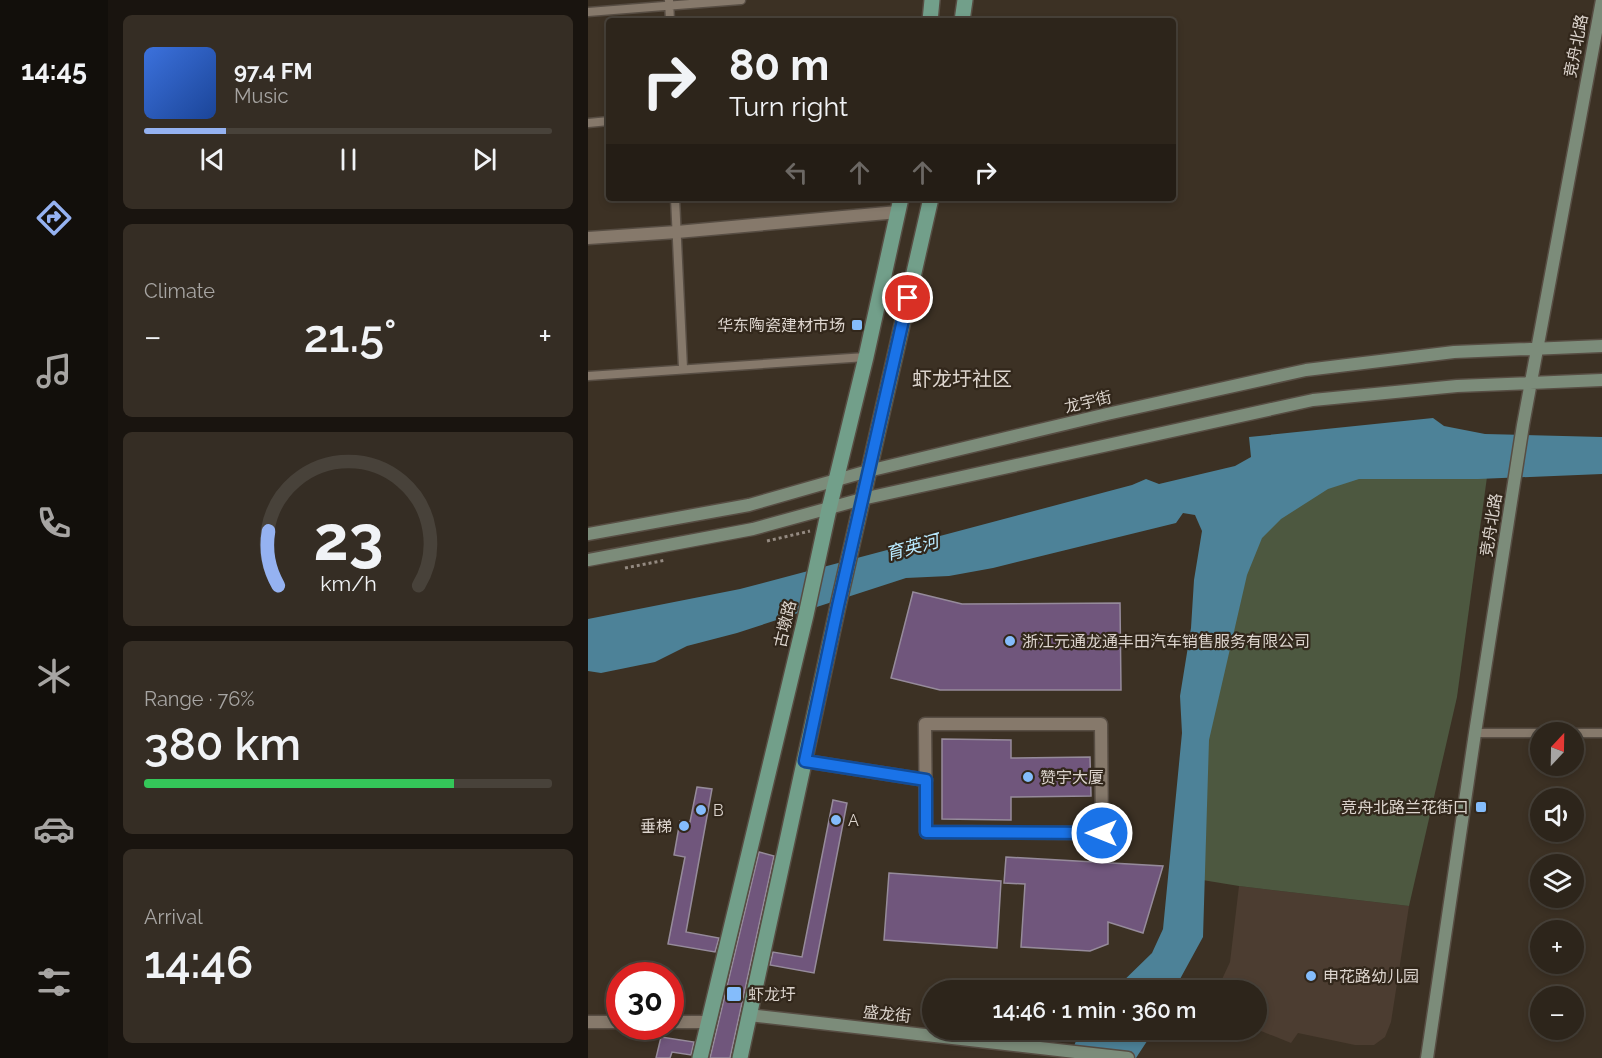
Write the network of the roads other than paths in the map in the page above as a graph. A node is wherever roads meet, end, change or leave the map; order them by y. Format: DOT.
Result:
graph roads {
  1 [pos="741,0"];
  2 [pos="932,0"];
  3 [pos="964,0"];
  4 [pos="1602,0"];
  5 [pos="669,3"];
  6 [pos="588,12"];
  7 [pos="670,18"];
  8 [pos="930,18"];
  9 [pos="962,18"];
  10 [pos="606,121"];
  11 [pos="588,123"];
  12 [pos="675,201"];
  13 [pos="930,201"];
  14 [pos="900,205"];
  15 [pos="676,232"];
  16 [pos="588,238"];
  17 [pos="1602,346"];
  18 [pos="1537,349"];
  19 [pos="866,357"];
  20 [pos="683,368"];
  21 [pos="588,376"];
  22 [pos="1602,380"];
  23 [pos="1532,383"];
  24 [pos="868,471"];
  25 [pos="836,482"];
  26 [pos="862,499"];
  27 [pos="829,509"];
  28 [pos="588,534"];
  29 [pos="588,560"];
  30 [pos="1475,733"];
  31 [pos="1530,733"];
  32 [pos="1584,733"];
  33 [pos="1602,734"];
  34 [pos="805,761"];
  35 [pos="926,780"];
  36 [pos="749,1015"];
  37 [pos="588,1022"];
  38 [pos="606,1022"];
  39 [pos="684,1022"];
  40 [pos="708,1022"];
  41 [pos="700,1058"];
  42 [pos="740,1058"];
  43 [pos="1128,1058"];
  44 [pos="1427,1058"];
  1 -- 5 [label="lane"];
  2 -- 8 [label="main road"];
  3 -- 9 [label="main road"];
  4 -- 18 [label="street, 竞舟北路"];
  5 -- 6 [label="lane"];
  5 -- 7 [label="lane"];
  10 -- 11 [label="lane"];
  12 -- 15 [label="lane"];
  13 -- 24 [label="main road"];
  14 -- 15 [label="street"];
  14 -- 19 [label="main road, 古墩路"];
  15 -- 16 [label="street"];
  15 -- 20 [label="lane"];
  17 -- 18 [label="street, 龙宇街"];
  18 -- 23 [label="street, 竞舟北路"];
  18 -- 24 [label="street, 龙宇街"];
  19 -- 20 [label="lane"];
  19 -- 25 [label="main road, 古墩路"];
  20 -- 21 [label="lane"];
  22 -- 23 [label="street"];
  23 -- 26 [label="street"];
  23 -- 30 [label="street, 竞舟北路"];
  24 -- 25 [label="street, 龙宇街"];
  24 -- 26 [label="main road"];
  25 -- 27 [label="main road, 古墩路"];
  25 -- 28 [label="street, 龙宇街"];
  26 -- 27 [label="street"];
  26 -- 34 [label="main road"];
  27 -- 29 [label="street"];
  27 -- 40 [label="main road, 古墩路"];
  30 -- 31 [label="lane"];
  30 -- 44 [label="street, 竞舟北路"];
  32 -- 33 [label="lane"];
  34 -- 35 [label="street"];
  34 -- 36 [label="main road"];
  35 -- 35 [label="street"];
  36 -- 42 [label="main road"];
  36 -- 43 [label="street, 盛龙街"];
  37 -- 38 [label="street"];
  39 -- 40 [label="street"];
  40 -- 41 [label="main road, 古墩路"];
}
